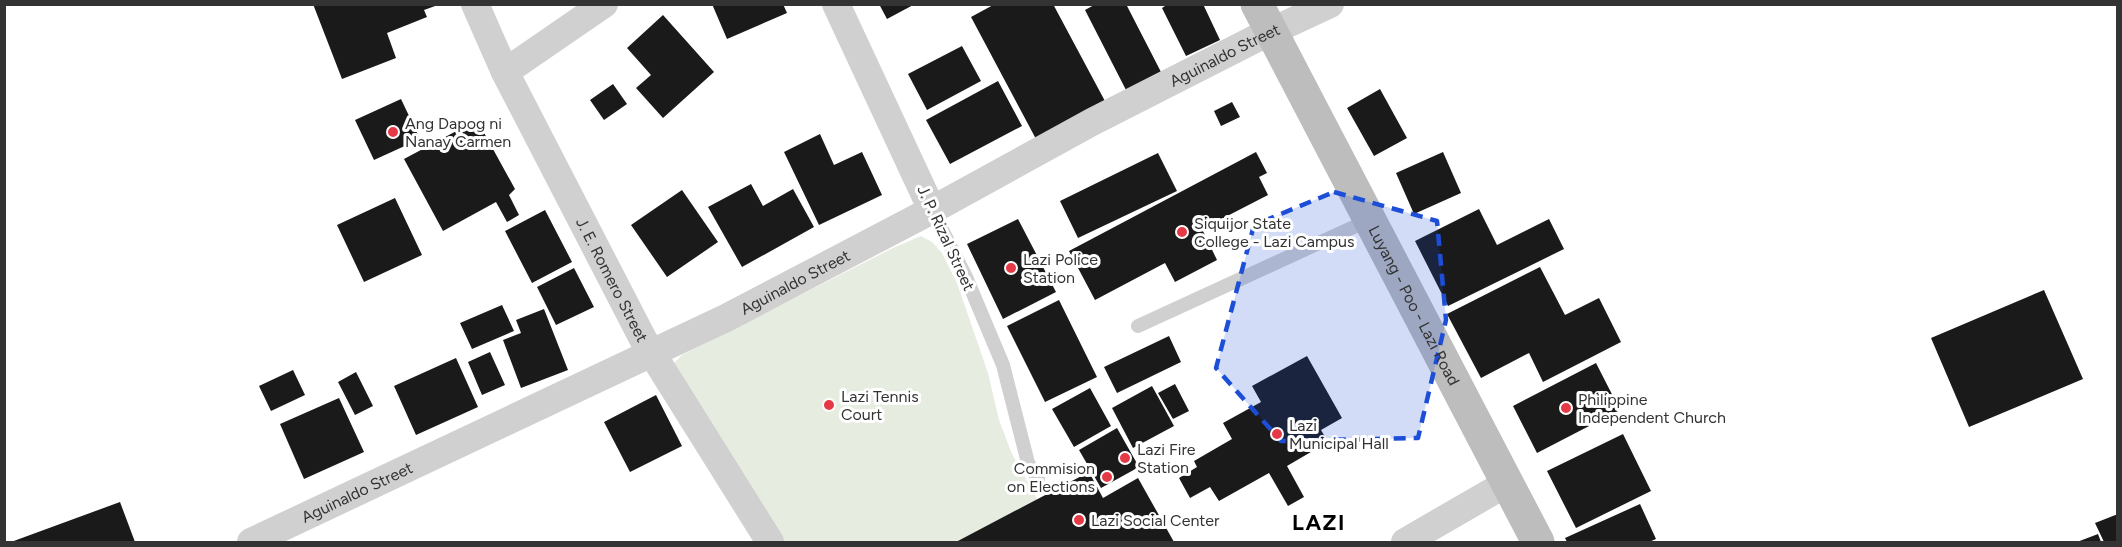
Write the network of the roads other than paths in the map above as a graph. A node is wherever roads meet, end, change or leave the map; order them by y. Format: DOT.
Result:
graph roads {
  1 [pos="475,4"];
  2 [pos="604,4"];
  3 [pos="836,4"];
  4 [pos="1330,4"];
  5 [pos="1264,18"];
  6 [pos="505,72"];
  7 [pos="933,210"];
  8 [pos="1369,220"];
  9 [pos="1138,326"];
  10 [pos="651,353"];
  11 [pos="1038,479"];
  12 [pos="1507,483"];
  13 [pos="251,543"];
  14 [pos="770,543"];
  15 [pos="1405,543"];
  16 [pos="1538,543"];
  1 -- 6 [label="street, J. E. Romero Street"];
  2 -- 6 [label="street"];
  3 -- 7 [label="street, J. P. Rizal Street"];
  4 -- 5 [label="street, Aguinaldo Street"];
  5 -- 7 [label="street, Aguinaldo Street"];
  5 -- 8 [label="main road, Luyang - Poo - Lazi Road"];
  6 -- 10 [label="street, J. E. Romero Street"];
  7 -- 10 [label="street, Aguinaldo Street"];
  7 -- 11 [label="lane, J. P. Rizal Street"];
  8 -- 9 [label="lane"];
  8 -- 12 [label="main road, Luyang - Poo - Lazi Road"];
  10 -- 13 [label="street, Aguinaldo Street"];
  10 -- 14 [label="street, J. E. Romero Street"];
  12 -- 15 [label="street"];
  12 -- 16 [label="main road, Luyang - Poo - Lazi Road"];
}
